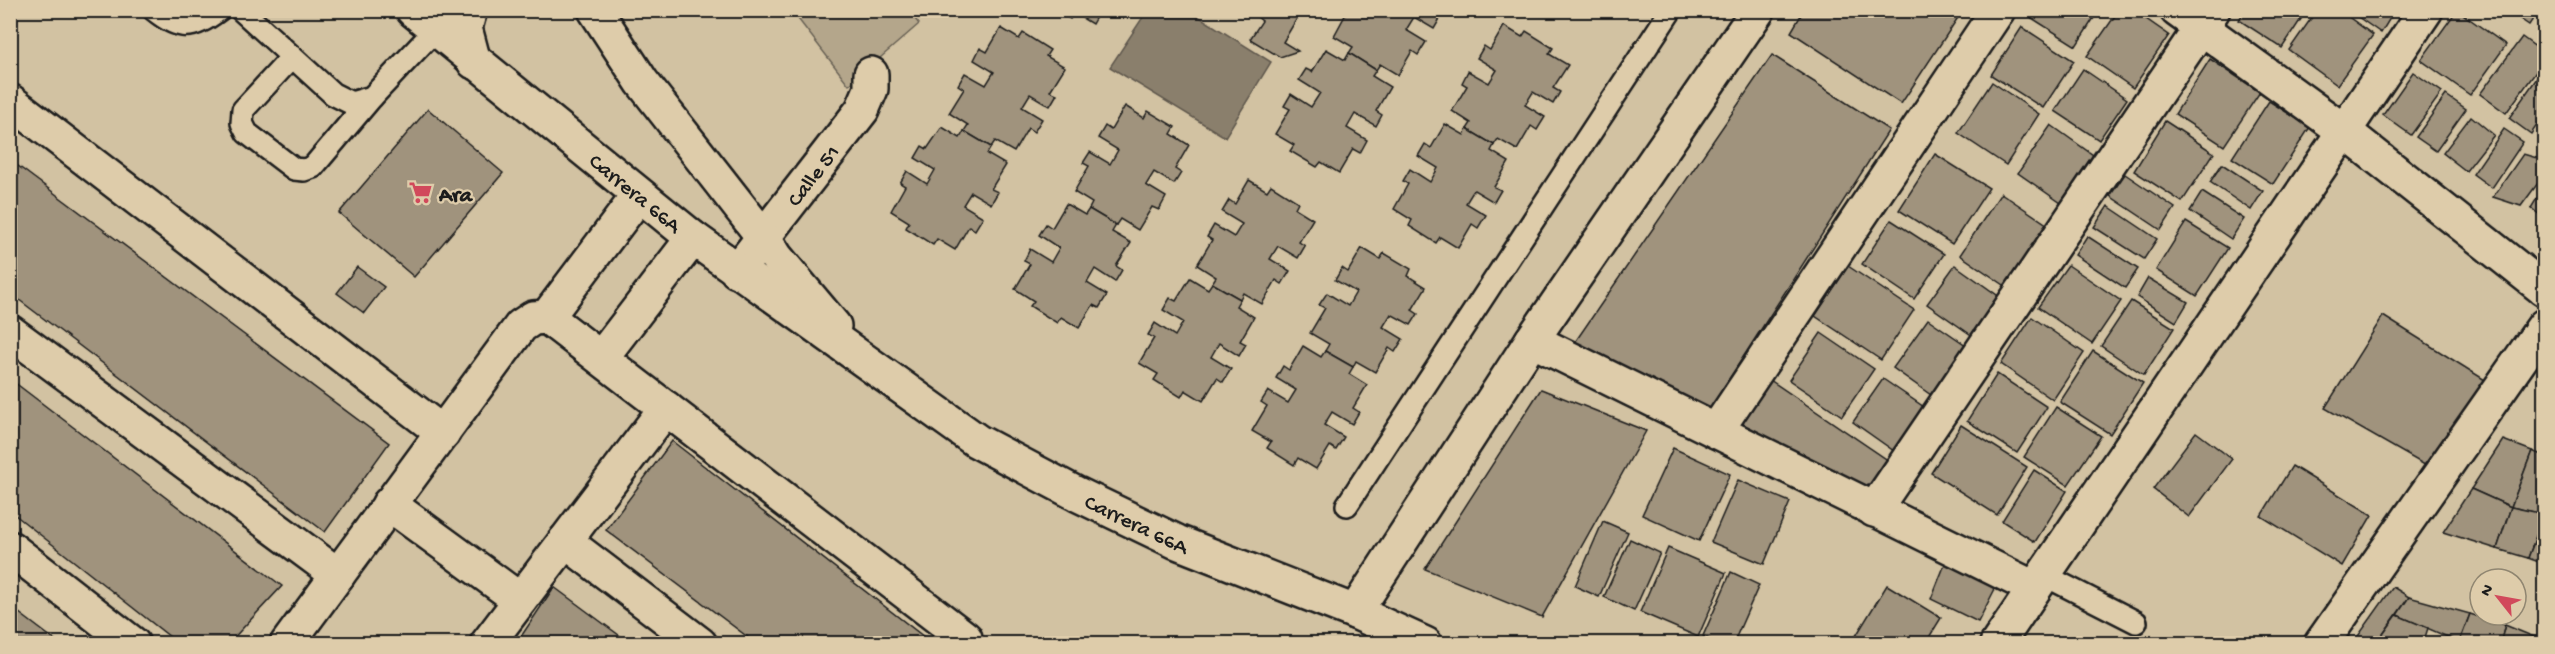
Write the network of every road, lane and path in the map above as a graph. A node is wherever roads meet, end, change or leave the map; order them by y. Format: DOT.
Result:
graph roads {
  1 [pos="154,10"];
  2 [pos="219,10"];
  3 [pos="241,10"];
  4 [pos="470,10"];
  5 [pos="595,10"];
  6 [pos="1671,10"];
  7 [pos="1758,10"];
  8 [pos="1998,10"];
  9 [pos="2426,10"];
  10 [pos="2197,16"];
  11 [pos="424,20"];
  12 [pos="292,57"];
  13 [pos="474,62"];
  14 [pos="871,74"];
  15 [pos="372,97"];
  16 [pos="10,101"];
  17 [pos="2344,131"];
  18 [pos="639,195"];
  19 [pos="693,238"];
  20 [pos="764,238"];
  21 [pos="737,271"];
  22 [pos="2544,289"];
  23 [pos="547,317"];
  24 [pos="2544,326"];
  25 [pos="10,332"];
  26 [pos="1532,340"];
  27 [pos="601,358"];
  28 [pos="866,364"];
  29 [pos="666,408"];
  30 [pos="1716,431"];
  31 [pos="442,433"];
  32 [pos="389,504"];
  33 [pos="1347,505"];
  34 [pos="1874,510"];
  35 [pos="566,541"];
  36 [pos="10,548"];
  37 [pos="338,575"];
  38 [pos="2038,581"];
  39 [pos="520,600"];
  40 [pos="1355,612"];
  41 [pos="2136,622"];
  42 [pos="966,638"];
  43 [pos="1412,641"];
  44 [pos="133,644"];
  45 [pos="287,644"];
  46 [pos="487,644"];
  47 [pos="700,644"];
  48 [pos="1997,644"];
  49 [pos="2321,644"];
  1 -- 2 [label="lane"];
  3 -- 12 [label="lane"];
  4 -- 13 [label="street"];
  5 -- 20 [label="street, Carrera 66A"];
  6 -- 33 [label="lane"];
  7 -- 26 [label="street"];
  8 -- 30 [label="street"];
  9 -- 17 [label="street"];
  10 -- 17 [label="street"];
  10 -- 34 [label="street"];
  11 -- 13 [label="street, Carrera 66A"];
  11 -- 15 [label="lane"];
  12 -- 15 [label="lane"];
  12 -- 15 [label="lane"];
  13 -- 18 [label="street, Carrera 66A"];
  14 -- 20 [label="street, Calle 51"];
  16 -- 31 [label="street"];
  17 -- 22 [label="street"];
  17 -- 38 [label="street"];
  18 -- 19 [label="street, Carrera 66A"];
  18 -- 23 [label="street"];
  19 -- 21 [label="street, Carrera 66A"];
  19 -- 27 [label="street"];
  20 -- 21 [label="street, Calle 51"];
  20 -- 28 [label="street, Carrera 66A"];
  21 -- 28 [label="street, Carrera 66A"];
  23 -- 27 [label="street"];
  23 -- 31 [label="street"];
  24 -- 49 [label="street"];
  25 -- 37 [label="street"];
  26 -- 30 [label="street"];
  26 -- 40 [label="street"];
  27 -- 29 [label="street"];
  28 -- 40 [label="street, Carrera 66A"];
  29 -- 35 [label="street"];
  29 -- 42 [label="street"];
  30 -- 34 [label="street"];
  31 -- 32 [label="street"];
  32 -- 37 [label="street"];
  32 -- 39 [label="street"];
  34 -- 38 [label="street"];
  35 -- 39 [label="street"];
  35 -- 47 [label="street"];
  36 -- 44 [label="street"];
  37 -- 45 [label="street"];
  38 -- 41 [label="lane"];
  38 -- 48 [label="street"];
  39 -- 46 [label="street"];
  40 -- 43 [label="street, Carrera 66A"];
}
